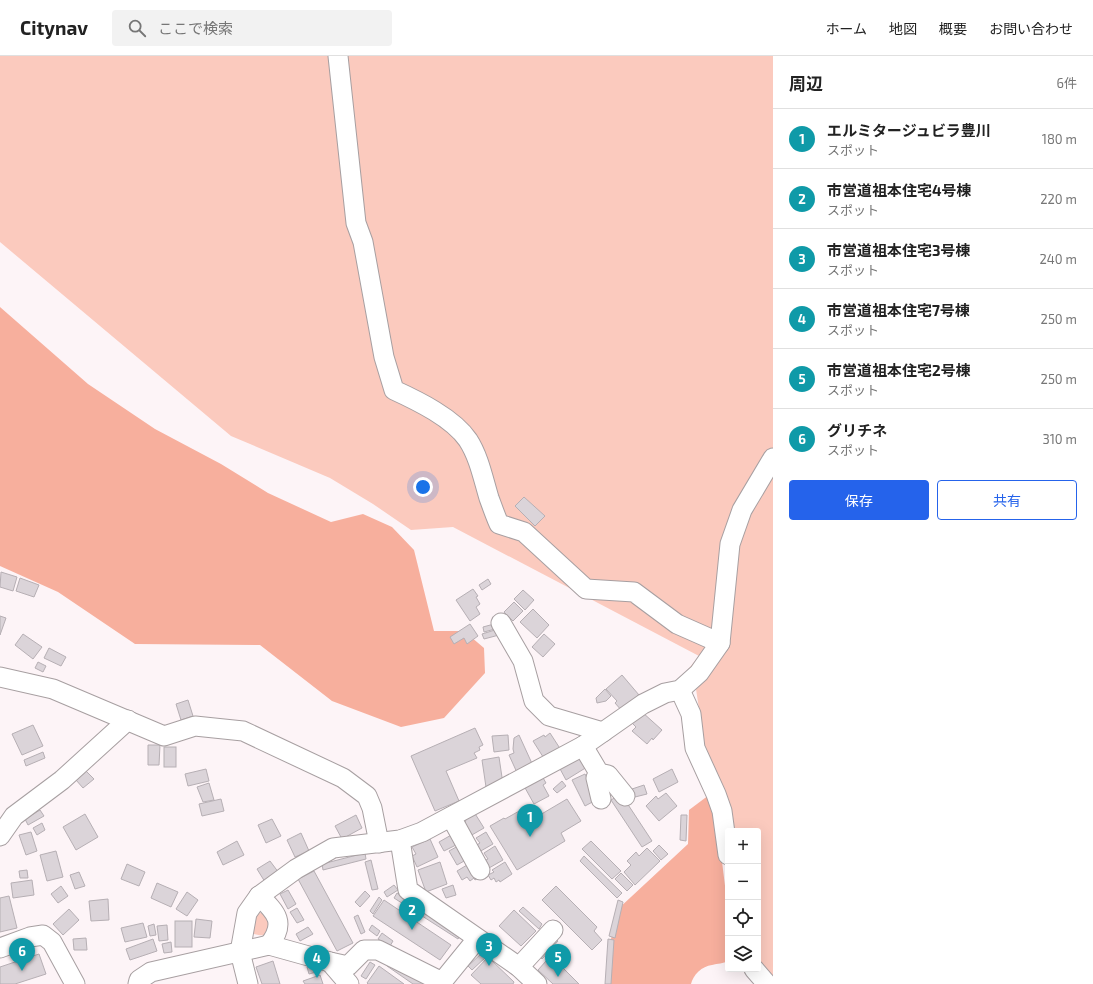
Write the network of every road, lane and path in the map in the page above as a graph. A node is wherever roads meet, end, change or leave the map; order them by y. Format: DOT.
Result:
graph roads {
  1 [pos="338,56"];
  2 [pos="773,458"];
  3 [pos="501,623"];
  4 [pos="720,643"];
  5 [pos="0,677"];
  6 [pos="680,690"];
  7 [pos="128,720"];
  8 [pos="603,732"];
  9 [pos="583,746"];
  10 [pos="599,773"];
  11 [pos="625,796"];
  12 [pos="600,799"];
  13 [pos="450,817"];
  14 [pos="725,833"];
  15 [pos="0,836"];
  16 [pos="400,840"];
  17 [pos="379,843"];
  18 [pos="480,870"];
  19 [pos="259,896"];
  20 [pos="553,930"];
  21 [pos="477,939"];
  22 [pos="269,946"];
  23 [pos="0,948"];
  24 [pos="240,952"];
  25 [pos="330,962"];
  26 [pos="519,967"];
  27 [pos="757,972"];
  28 [pos="135,983"];
  29 [pos="75,984"];
  30 [pos="248,984"];
  31 [pos="348,984"];
  32 [pos="537,984"];
  33 [pos="767,984"];
  1 -- 4 [label="street"];
  2 -- 4 [label="street"];
  3 -- 8 [label="street"];
  4 -- 6 [label="street"];
  5 -- 7 [label="street"];
  6 -- 8 [label="street"];
  6 -- 14 [label="street"];
  7 -- 15 [label="street"];
  7 -- 17 [label="street"];
  8 -- 9 [label="street"];
  9 -- 10 [label="street"];
  9 -- 13 [label="street"];
  10 -- 11 [label="street"];
  10 -- 12 [label="street"];
  13 -- 16 [label="street"];
  13 -- 18 [label="street"];
  16 -- 17 [label="street"];
  16 -- 21 [label="street"];
  17 -- 19 [label="street"];
  19 -- 22 [label="street"];
  19 -- 24 [label="street"];
  20 -- 26 [label="street"];
  21 -- 25 [label="street"];
  21 -- 26 [label="street"];
  22 -- 24 [label="street"];
  22 -- 25 [label="street"];
  23 -- 29 [label="street"];
  24 -- 28 [label="street"];
  24 -- 30 [label="street"];
  25 -- 31 [label="street"];
  26 -- 32 [label="street"];
  27 -- 33 [label="street"];
}
